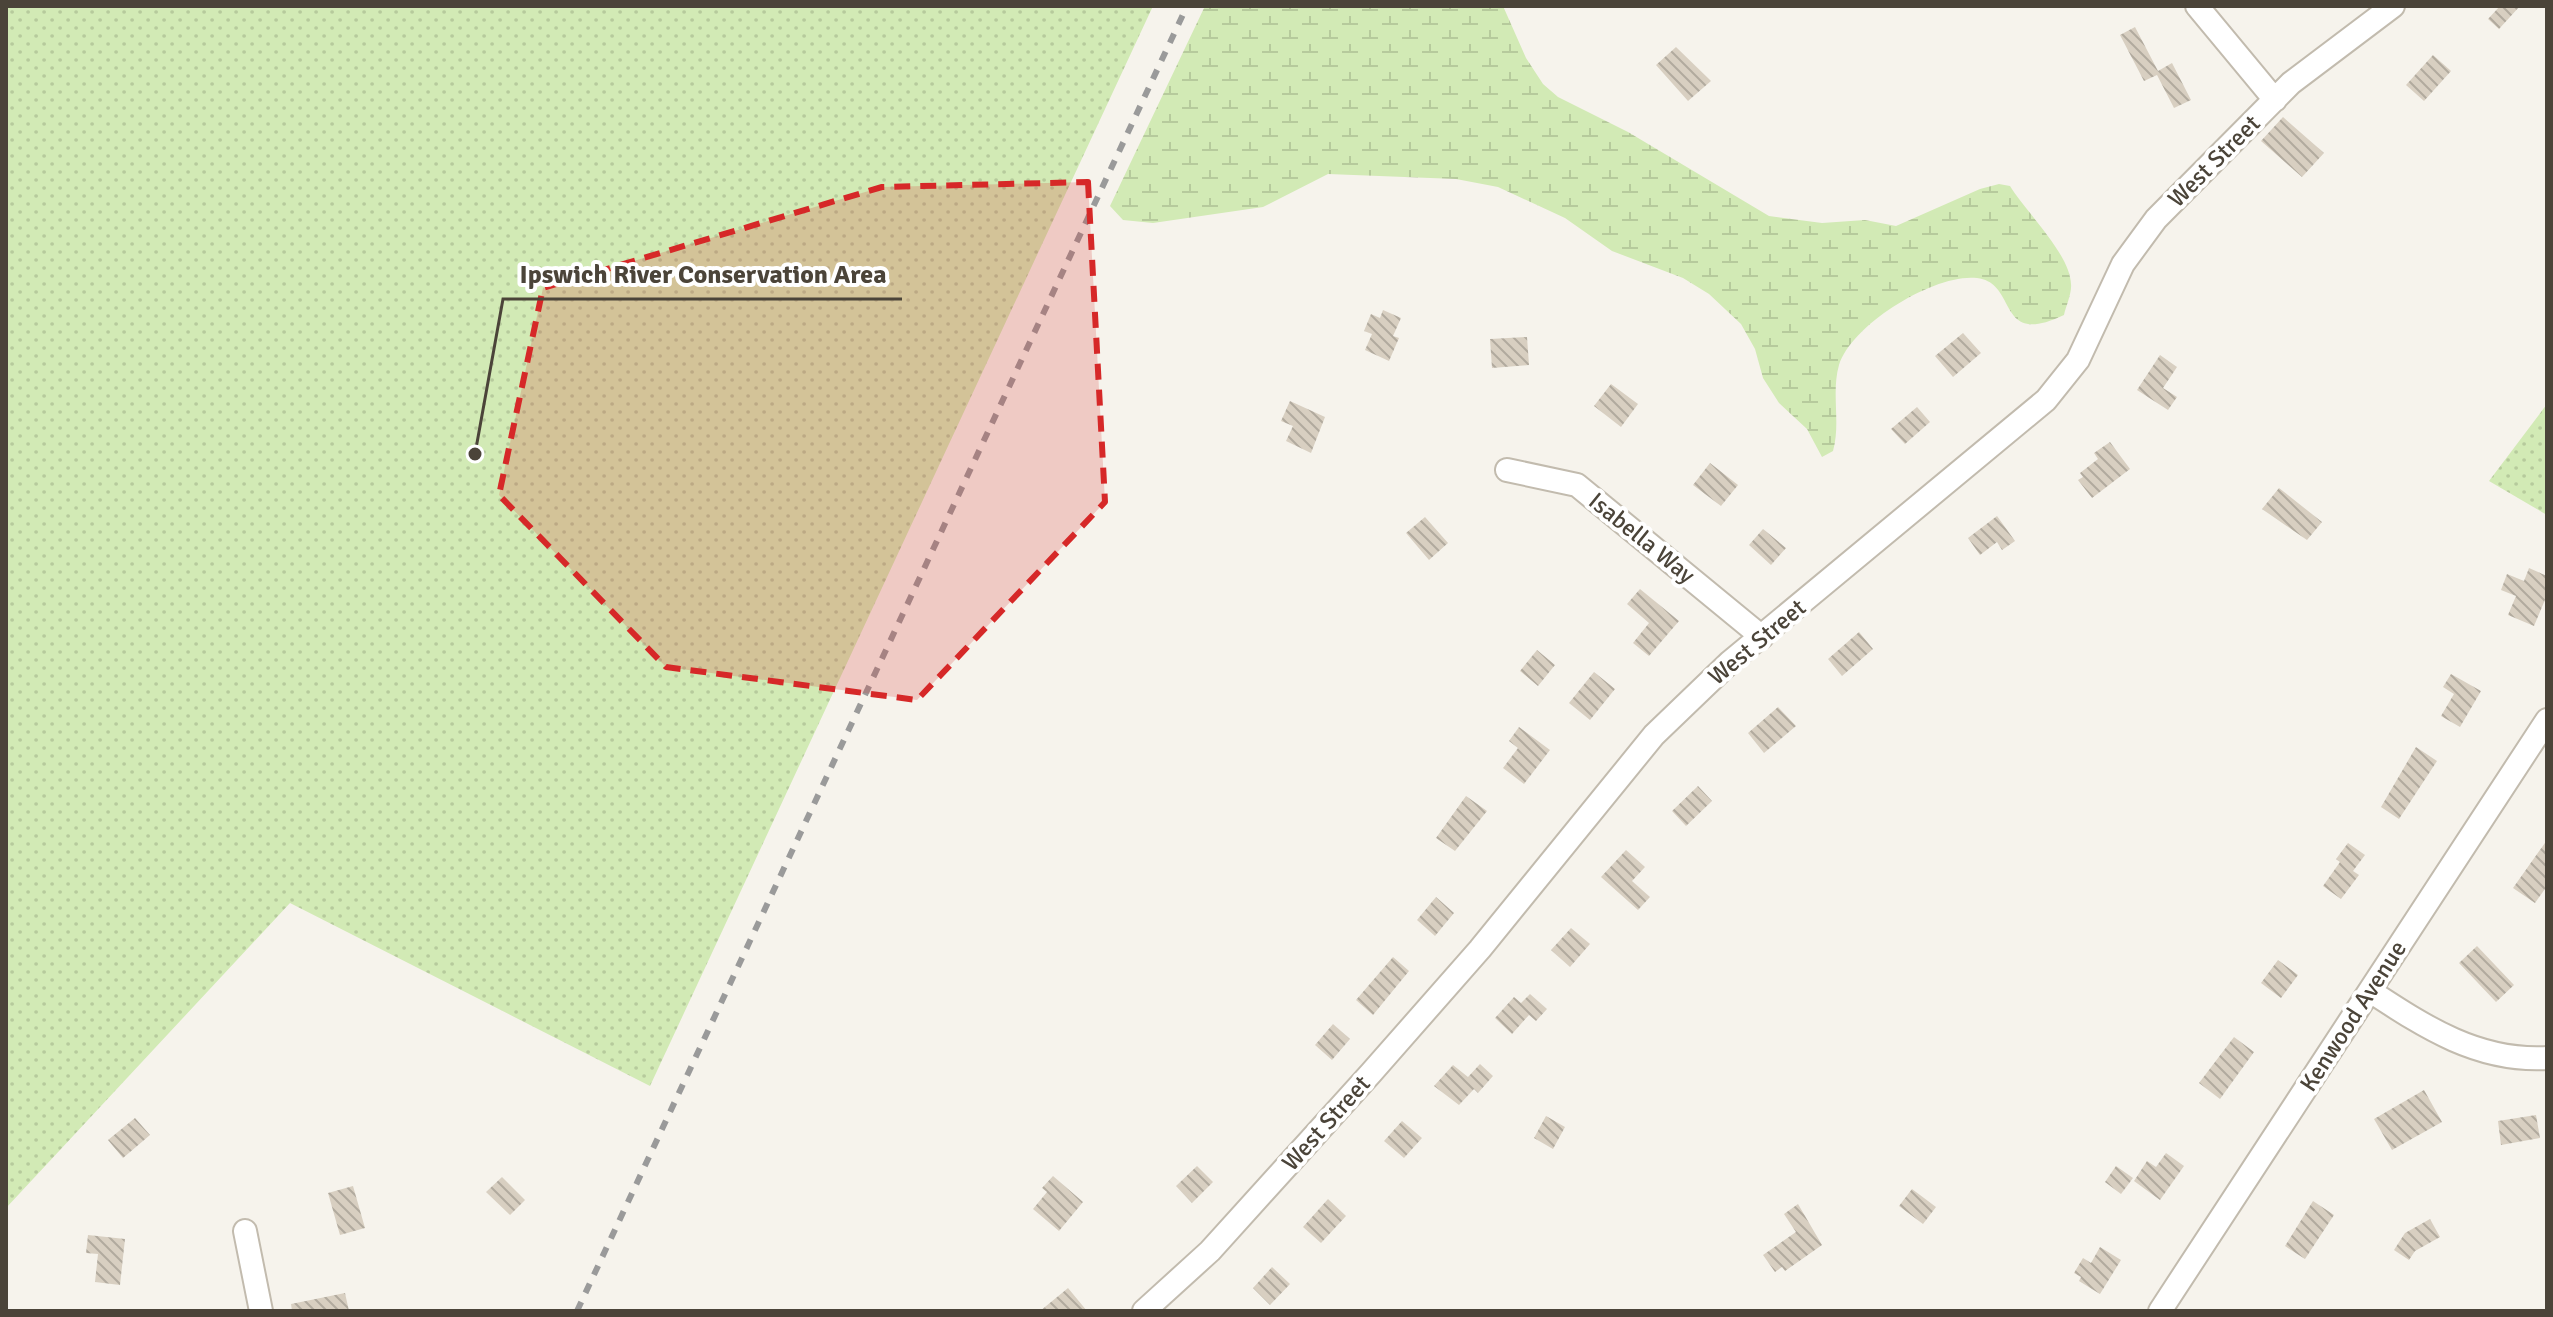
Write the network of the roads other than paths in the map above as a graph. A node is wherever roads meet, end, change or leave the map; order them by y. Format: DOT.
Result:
graph roads {
  1 [pos="2197,6"];
  2 [pos="2393,6"];
  3 [pos="2275,100"];
  4 [pos="1507,470"];
  5 [pos="1762,637"];
  6 [pos="2547,720"];
  7 [pos="2370,991"];
  8 [pos="2547,1058"];
  9 [pos="245,1231"];
  10 [pos="261,1311"];
  11 [pos="1144,1311"];
  12 [pos="2160,1311"];
  1 -- 3 [label="street"];
  2 -- 3 [label="street, West Street"];
  3 -- 5 [label="street, West Street"];
  4 -- 5 [label="street, Isabella Way"];
  5 -- 11 [label="street, West Street"];
  6 -- 7 [label="street, Kenwood Avenue"];
  7 -- 8 [label="street"];
  7 -- 12 [label="street, Kenwood Avenue"];
  9 -- 10 [label="street"];
}
